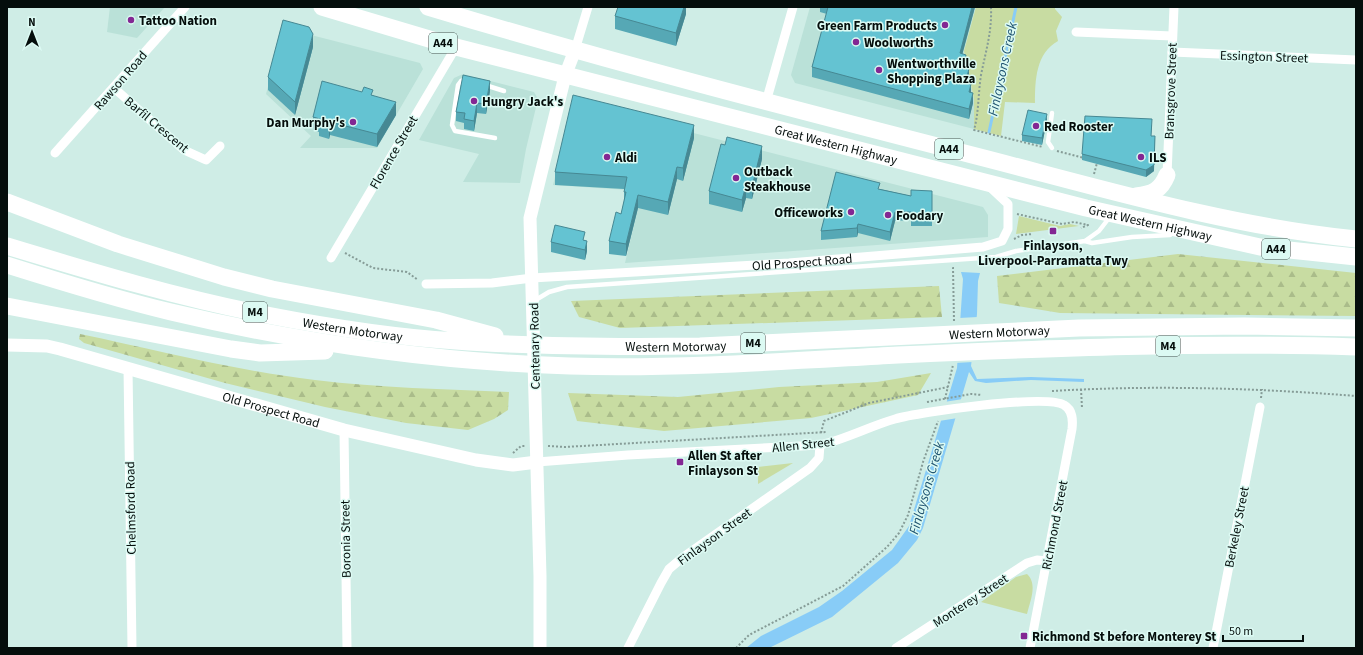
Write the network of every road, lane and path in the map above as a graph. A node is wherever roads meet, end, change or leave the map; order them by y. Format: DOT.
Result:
graph roads {
  1 [pos="185,7"];
  2 [pos="322,7"];
  3 [pos="428,7"];
  4 [pos="588,7"];
  5 [pos="793,7"];
  6 [pos="991,7"];
  7 [pos="1174,7"];
  8 [pos="1076,32"];
  9 [pos="1172,36"];
  10 [pos="456,47"];
  11 [pos="575,50"];
  12 [pos="1172,52"];
  13 [pos="1356,60"];
  14 [pos="565,76"];
  15 [pos="474,82"];
  16 [pos="482,84"];
  17 [pos="114,88"];
  18 [pos="504,91"];
  19 [pos="766,102"];
  20 [pos="1052,113"];
  21 [pos="495,138"];
  22 [pos="220,146"];
  23 [pos="1045,148"];
  24 [pos="1052,149"];
  25 [pos="55,153"];
  26 [pos="1090,159"];
  27 [pos="1167,175"];
  28 [pos="985,183"];
  29 [pos="1130,197"];
  30 [pos="7,202"];
  31 [pos="1114,211"];
  32 [pos="1016,220"];
  33 [pos="1081,228"];
  34 [pos="1015,233"];
  35 [pos="1033,234"];
  36 [pos="1180,234"];
  37 [pos="1198,234"];
  38 [pos="1174,235"];
  39 [pos="1356,239"];
  40 [pos="1085,241"];
  41 [pos="7,246"];
  42 [pos="337,248"];
  43 [pos="1356,257"];
  44 [pos="331,258"];
  45 [pos="7,265"];
  46 [pos="532,278"];
  47 [pos="426,284"];
  48 [pos="533,302"];
  49 [pos="7,306"];
  50 [pos="1356,328"];
  51 [pos="509,341"];
  52 [pos="7,345"];
  53 [pos="1356,347"];
  54 [pos="368,350"];
  55 [pos="128,368"];
  56 [pos="948,387"];
  57 [pos="1081,389"];
  58 [pos="1050,392"];
  59 [pos="986,395"];
  60 [pos="1356,396"];
  61 [pos="923,403"];
  62 [pos="1064,404"];
  63 [pos="1260,407"];
  64 [pos="1082,408"];
  65 [pos="344,430"];
  66 [pos="834,431"];
  67 [pos="821,433"];
  68 [pos="935,433"];
  69 [pos="820,445"];
  70 [pos="556,446"];
  71 [pos="537,462"];
  72 [pos="1047,561"];
  73 [pos="132,648"];
  74 [pos="346,648"];
  75 [pos="540,648"];
  76 [pos="628,648"];
  77 [pos="736,648"];
  78 [pos="896,648"];
  79 [pos="1030,648"];
  80 [pos="1213,648"];
  1 -- 17 [label="street, Rawson Road"];
  2 -- 10 [label="highway, Great Western Highway / A44"];
  3 -- 11 [label="highway, Great Western Highway / A44"];
  4 -- 11 [label="street"];
  5 -- 19 [label="street"];
  6 -- 23 [label="path"];
  7 -- 9 [label="street, Bransgrove Street"];
  8 -- 9 [label="street"];
  9 -- 12 [label="street, Bransgrove Street"];
  10 -- 14 [label="highway, Great Western Highway / A44"];
  10 -- 42 [label="street, Florence Street"];
  11 -- 14 [label="main road, Centenary Road"];
  11 -- 19 [label="highway, Great Western Highway / A44"];
  12 -- 13 [label="street, Essington Street"];
  12 -- 27 [label="street, Bransgrove Street"];
  14 -- 28 [label="highway, Great Western Highway / A44"];
  14 -- 46 [label="main road, Centenary Road"];
  15 -- 21 [label="lane"];
  16 -- 18 [label="lane"];
  17 -- 22 [label="street, Barfil Crescent"];
  17 -- 25 [label="street, Rawson Road"];
  19 -- 29 [label="highway, Great Western Highway / A44"];
  20 -- 24 [label="lane"];
  24 -- 26 [label="path"];
  27 -- 29 [label="highway"];
  28 -- 31 [label="highway, Great Western Highway / A44"];
  28 -- 46 [label="street, Old Prospect Road"];
  29 -- 39 [label="highway, Great Western Highway / A44"];
  30 -- 51 [label="highway"];
  31 -- 37 [label="highway, Great Western Highway / A44"];
  31 -- 40 [label="lane"];
  32 -- 33 [label="path"];
  34 -- 35 [label="path"];
  36 -- 37 [label="lane"];
  37 -- 43 [label="highway, Great Western Highway / A44"];
  38 -- 40 [label="lane"];
  40 -- 48 [label="lane"];
  41 -- 51 [label="highway, Western Motorway / M4"];
  42 -- 44 [label="street, Florence Street"];
  42 -- 47 [label="path"];
  45 -- 54 [label="highway, Western Motorway / M4"];
  46 -- 47 [label="street"];
  46 -- 48 [label="main road, Centenary Road"];
  48 -- 71 [label="main road, Centenary Road"];
  49 -- 54 [label="highway"];
  50 -- 51 [label="highway, Western Motorway / M4"];
  52 -- 55 [label="main road, Old Prospect Road"];
  53 -- 54 [label="highway, Western Motorway / M4"];
  55 -- 65 [label="main road, Old Prospect Road"];
  55 -- 73 [label="street, Chelmsford Road"];
  56 -- 67 [label="path"];
  57 -- 58 [label="path"];
  57 -- 60 [label="path"];
  57 -- 64 [label="path"];
  59 -- 61 [label="path"];
  62 -- 69 [label="street, Allen Street"];
  62 -- 72 [label="street, Richmond Street"];
  63 -- 80 [label="street, Berkeley Street"];
  65 -- 71 [label="main road, Old Prospect Road"];
  65 -- 74 [label="street, Boronia Street"];
  66 -- 67 [label="path"];
  67 -- 70 [label="path"];
  68 -- 77 [label="path"];
  69 -- 71 [label="street, Allen Street"];
  69 -- 76 [label="street, Finlayson Street"];
  71 -- 75 [label="main road, Centenary Road"];
  72 -- 78 [label="street, Monterey Street"];
  72 -- 79 [label="street, Richmond Street"];
}
